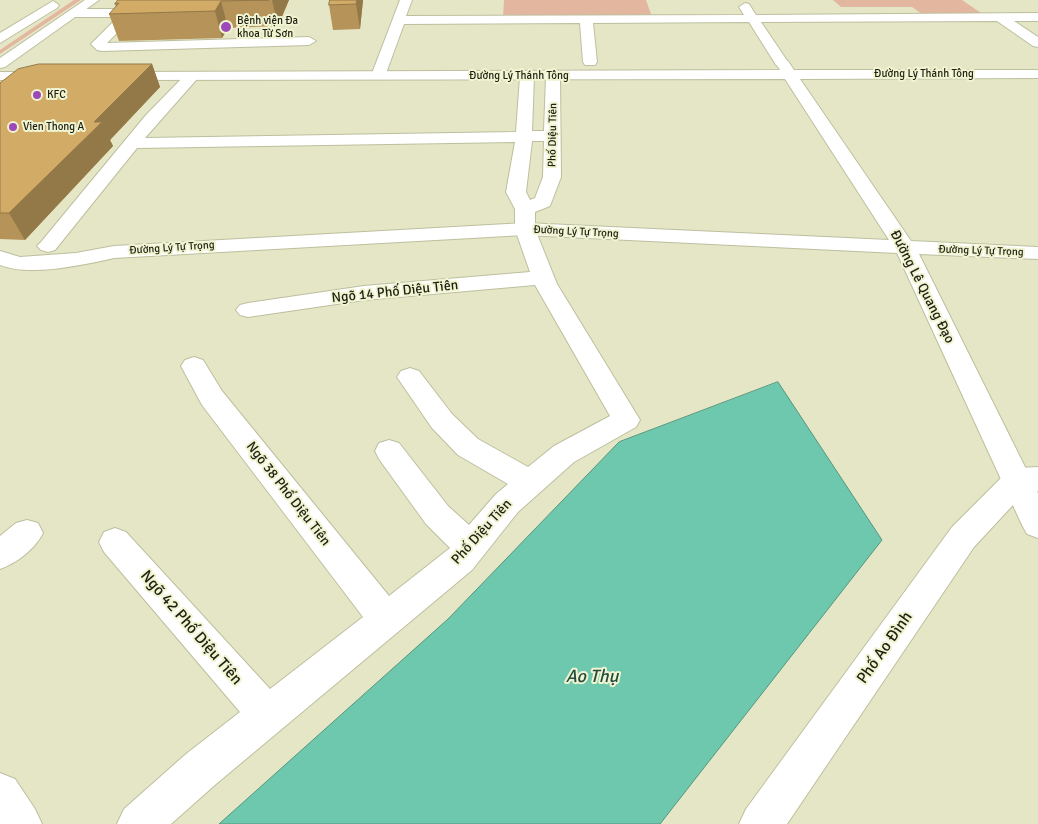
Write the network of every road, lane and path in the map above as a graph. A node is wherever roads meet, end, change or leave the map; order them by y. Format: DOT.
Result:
graph roads {
  1 [pos="60,0"];
  2 [pos="93,0"];
  3 [pos="143,0"];
  4 [pos="406,0"];
  5 [pos="740,0"];
  6 [pos="980,4"];
  7 [pos="654,6"];
  8 [pos="832,6"];
  9 [pos="74,13"];
  10 [pos="129,13"];
  11 [pos="1000,17"];
  12 [pos="1038,17"];
  13 [pos="754,18"];
  14 [pos="844,18"];
  15 [pos="586,19"];
  16 [pos="659,19"];
  17 [pos="398,20"];
  18 [pos="246,30"];
  19 [pos="107,34"];
  20 [pos="0,39"];
  21 [pos="309,41"];
  22 [pos="1038,43"];
  23 [pos="590,62"];
  24 [pos="1038,62"];
  25 [pos="0,64"];
  26 [pos="114,64"];
  27 [pos="203,64"];
  28 [pos="786,68"];
  29 [pos="380,69"];
  30 [pos="1038,74"];
  31 [pos="0,76"];
  32 [pos="104,76"];
  33 [pos="192,76"];
  34 [pos="527,76"];
  35 [pos="553,76"];
  36 [pos="524,135"];
  37 [pos="553,136"];
  38 [pos="132,143"];
  39 [pos="525,219"];
  40 [pos="48,246"];
  41 [pos="905,248"];
  42 [pos="114,252"];
  43 [pos="1038,253"];
  44 [pos="0,257"];
  45 [pos="543,278"];
  46 [pos="248,310"];
  47 [pos="194,366"];
  48 [pos="410,378"];
  49 [pos="389,451"];
  50 [pos="1028,479"];
  51 [pos="530,483"];
  52 [pos="1038,525"];
  53 [pos="27,533"];
  54 [pos="115,542"];
  55 [pos="471,547"];
  56 [pos="0,555"];
  57 [pos="386,620"];
  58 [pos="268,715"];
  59 [pos="0,794"];
  60 [pos="20,824"];
  61 [pos="139,824"];
  62 [pos="761,824"];
  1 -- 20 [label="street"];
  2 -- 9 [label="street"];
  3 -- 10 [label="street"];
  4 -- 17 [label="street"];
  5 -- 13 [label="street, Đường Lê Quang Đạo"];
  6 -- 11 [label="street"];
  7 -- 16 [label="street"];
  8 -- 14 [label="street"];
  9 -- 10 [label="street"];
  9 -- 25 [label="street"];
  10 -- 19 [label="street"];
  11 -- 12 [label="street"];
  11 -- 14 [label="street"];
  11 -- 22 [label="street"];
  13 -- 14 [label="street"];
  13 -- 16 [label="street"];
  13 -- 28 [label="street, Đường Lê Quang Đạo"];
  15 -- 16 [label="street"];
  15 -- 17 [label="street"];
  15 -- 23 [label="street"];
  17 -- 29 [label="street"];
  18 -- 19 [label="street"];
  19 -- 21 [label="street"];
  23 -- 28 [label="street, Đường Lý Thánh Tông"];
  23 -- 29 [label="street, Đường Lý Thánh Tông"];
  24 -- 28 [label="street, Đường Lý Thánh Tông"];
  25 -- 31 [label="street"];
  26 -- 27 [label="street, Đường Lý Thánh Tông"];
  27 -- 29 [label="street, Đường Lý Thánh Tông"];
  27 -- 33 [label="street"];
  28 -- 30 [label="street, Đường Lý Thánh Tông"];
  28 -- 35 [label="street, Đường Lý Thánh Tông"];
  28 -- 41 [label="street, Đường Lê Quang Đạo"];
  29 -- 33 [label="street, Đường Lý Thánh Tông"];
  29 -- 34 [label="street, Đường Lý Thánh Tông"];
  32 -- 33 [label="street, Đường Lý Thánh Tông"];
  33 -- 38 [label="street"];
  34 -- 35 [label="street, Đường Lý Thánh Tông"];
  34 -- 36 [label="street, Phố Diệu Tiên"];
  35 -- 37 [label="street, Phố Diệu Tiên"];
  36 -- 37 [label="street"];
  36 -- 38 [label="street"];
  36 -- 39 [label="street, Phố Diệu Tiên"];
  37 -- 39 [label="street, Phố Diệu Tiên"];
  38 -- 40 [label="street"];
  39 -- 41 [label="street, Đường Lý Tự Trọng"];
  39 -- 42 [label="street, Đường Lý Tự Trọng"];
  39 -- 45 [label="street, Phố Diệu Tiên"];
  40 -- 42 [label="street, Đường Lý Tự Trọng"];
  40 -- 44 [label="street, Đường Lý Tự Trọng"];
  41 -- 43 [label="street, Đường Lý Tự Trọng"];
  41 -- 50 [label="street, Đường Lê Quang Đạo"];
  42 -- 44 [label="street, Đường Lý Tự Trọng"];
  45 -- 46 [label="street, Ngõ 14 Phố Diệu Tiên"];
  45 -- 51 [label="street, Phố Diệu Tiên"];
  47 -- 57 [label="street, Ngõ 38 Phố Diệu Tiên"];
  48 -- 51 [label="street"];
  49 -- 55 [label="street"];
  50 -- 52 [label="street, Đường Lê Quang Đạo"];
  50 -- 62 [label="street, Phố Ao Đình"];
  51 -- 55 [label="street, Phố Diệu Tiên"];
  53 -- 56 [label="street"];
  54 -- 58 [label="street, Ngõ 42 Phố Diệu Tiên"];
  55 -- 57 [label="street, Phố Diệu Tiên"];
  57 -- 58 [label="street, Phố Diệu Tiên"];
  58 -- 61 [label="street, Phố Diệu Tiên"];
  59 -- 60 [label="street"];
}
